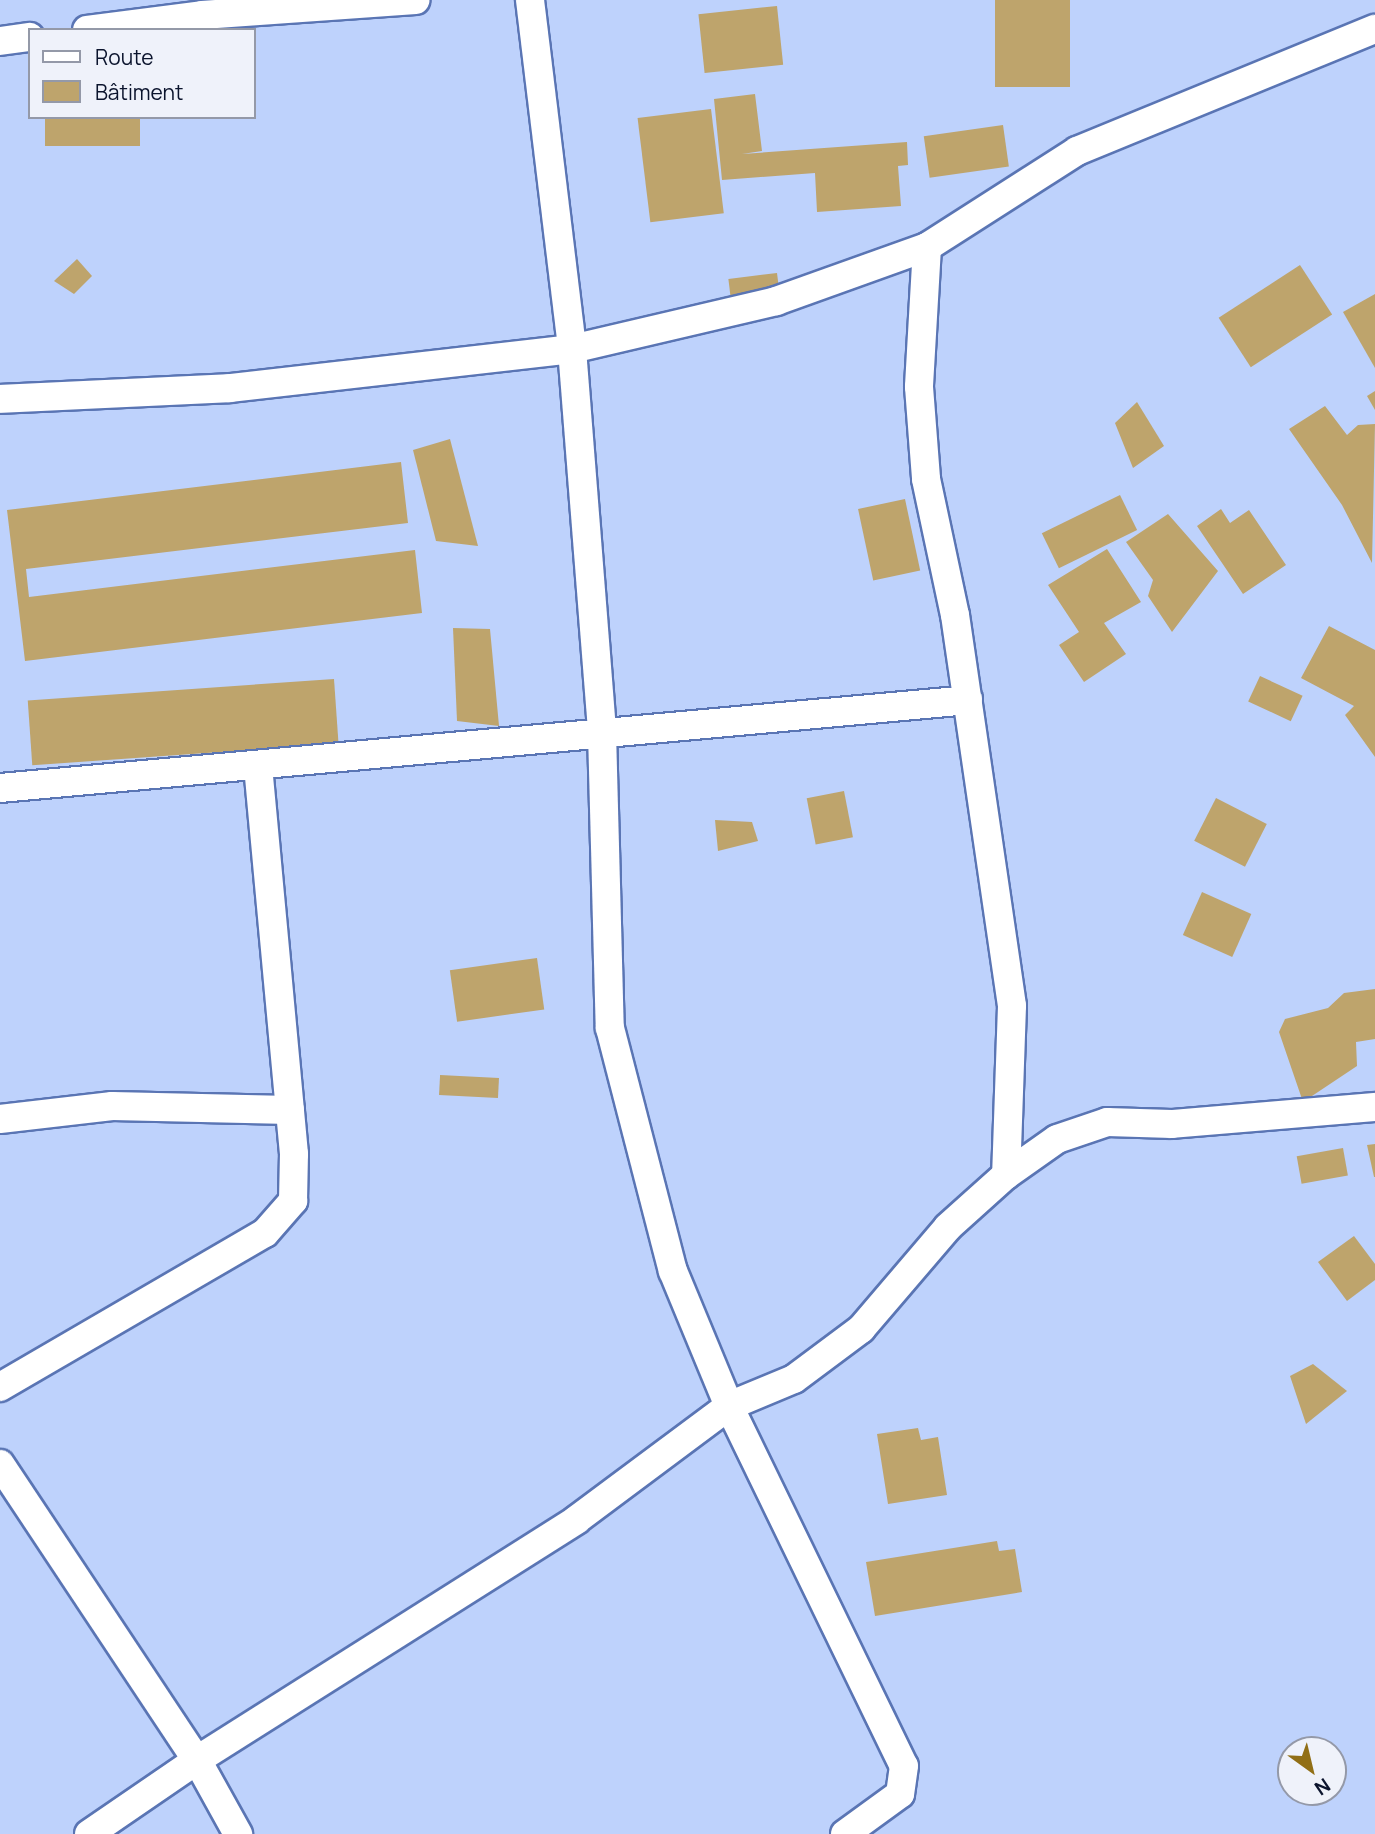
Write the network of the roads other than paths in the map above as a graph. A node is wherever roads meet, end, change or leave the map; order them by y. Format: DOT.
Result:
graph roads {
  1 [pos="415,0"];
  2 [pos="530,0"];
  3 [pos="102,28"];
  4 [pos="1375,29"];
  5 [pos="28,37"];
  6 [pos="0,41"];
  7 [pos="927,247"];
  8 [pos="572,349"];
  9 [pos="0,399"];
  10 [pos="968,700"];
  11 [pos="602,732"];
  12 [pos="258,766"];
  13 [pos="0,788"];
  14 [pos="1375,1107"];
  15 [pos="290,1110"];
  16 [pos="0,1119"];
  17 [pos="1006,1175"];
  18 [pos="0,1387"];
  19 [pos="729,1406"];
  20 [pos="0,1464"];
  21 [pos="197,1760"];
  22 [pos="89,1834"];
  23 [pos="237,1834"];
  24 [pos="845,1834"];
  1 -- 3 [label="street"];
  2 -- 8 [label="street"];
  4 -- 7 [label="street"];
  5 -- 6 [label="street"];
  7 -- 8 [label="street"];
  7 -- 10 [label="street"];
  8 -- 9 [label="street"];
  8 -- 11 [label="street"];
  10 -- 11 [label="street"];
  10 -- 17 [label="street"];
  11 -- 12 [label="street"];
  11 -- 19 [label="street"];
  12 -- 13 [label="street"];
  12 -- 15 [label="street"];
  14 -- 17 [label="street"];
  15 -- 16 [label="street"];
  15 -- 18 [label="street"];
  17 -- 19 [label="street"];
  19 -- 21 [label="street"];
  19 -- 24 [label="street"];
  20 -- 21 [label="street"];
  21 -- 22 [label="street"];
  21 -- 23 [label="street"];
}
